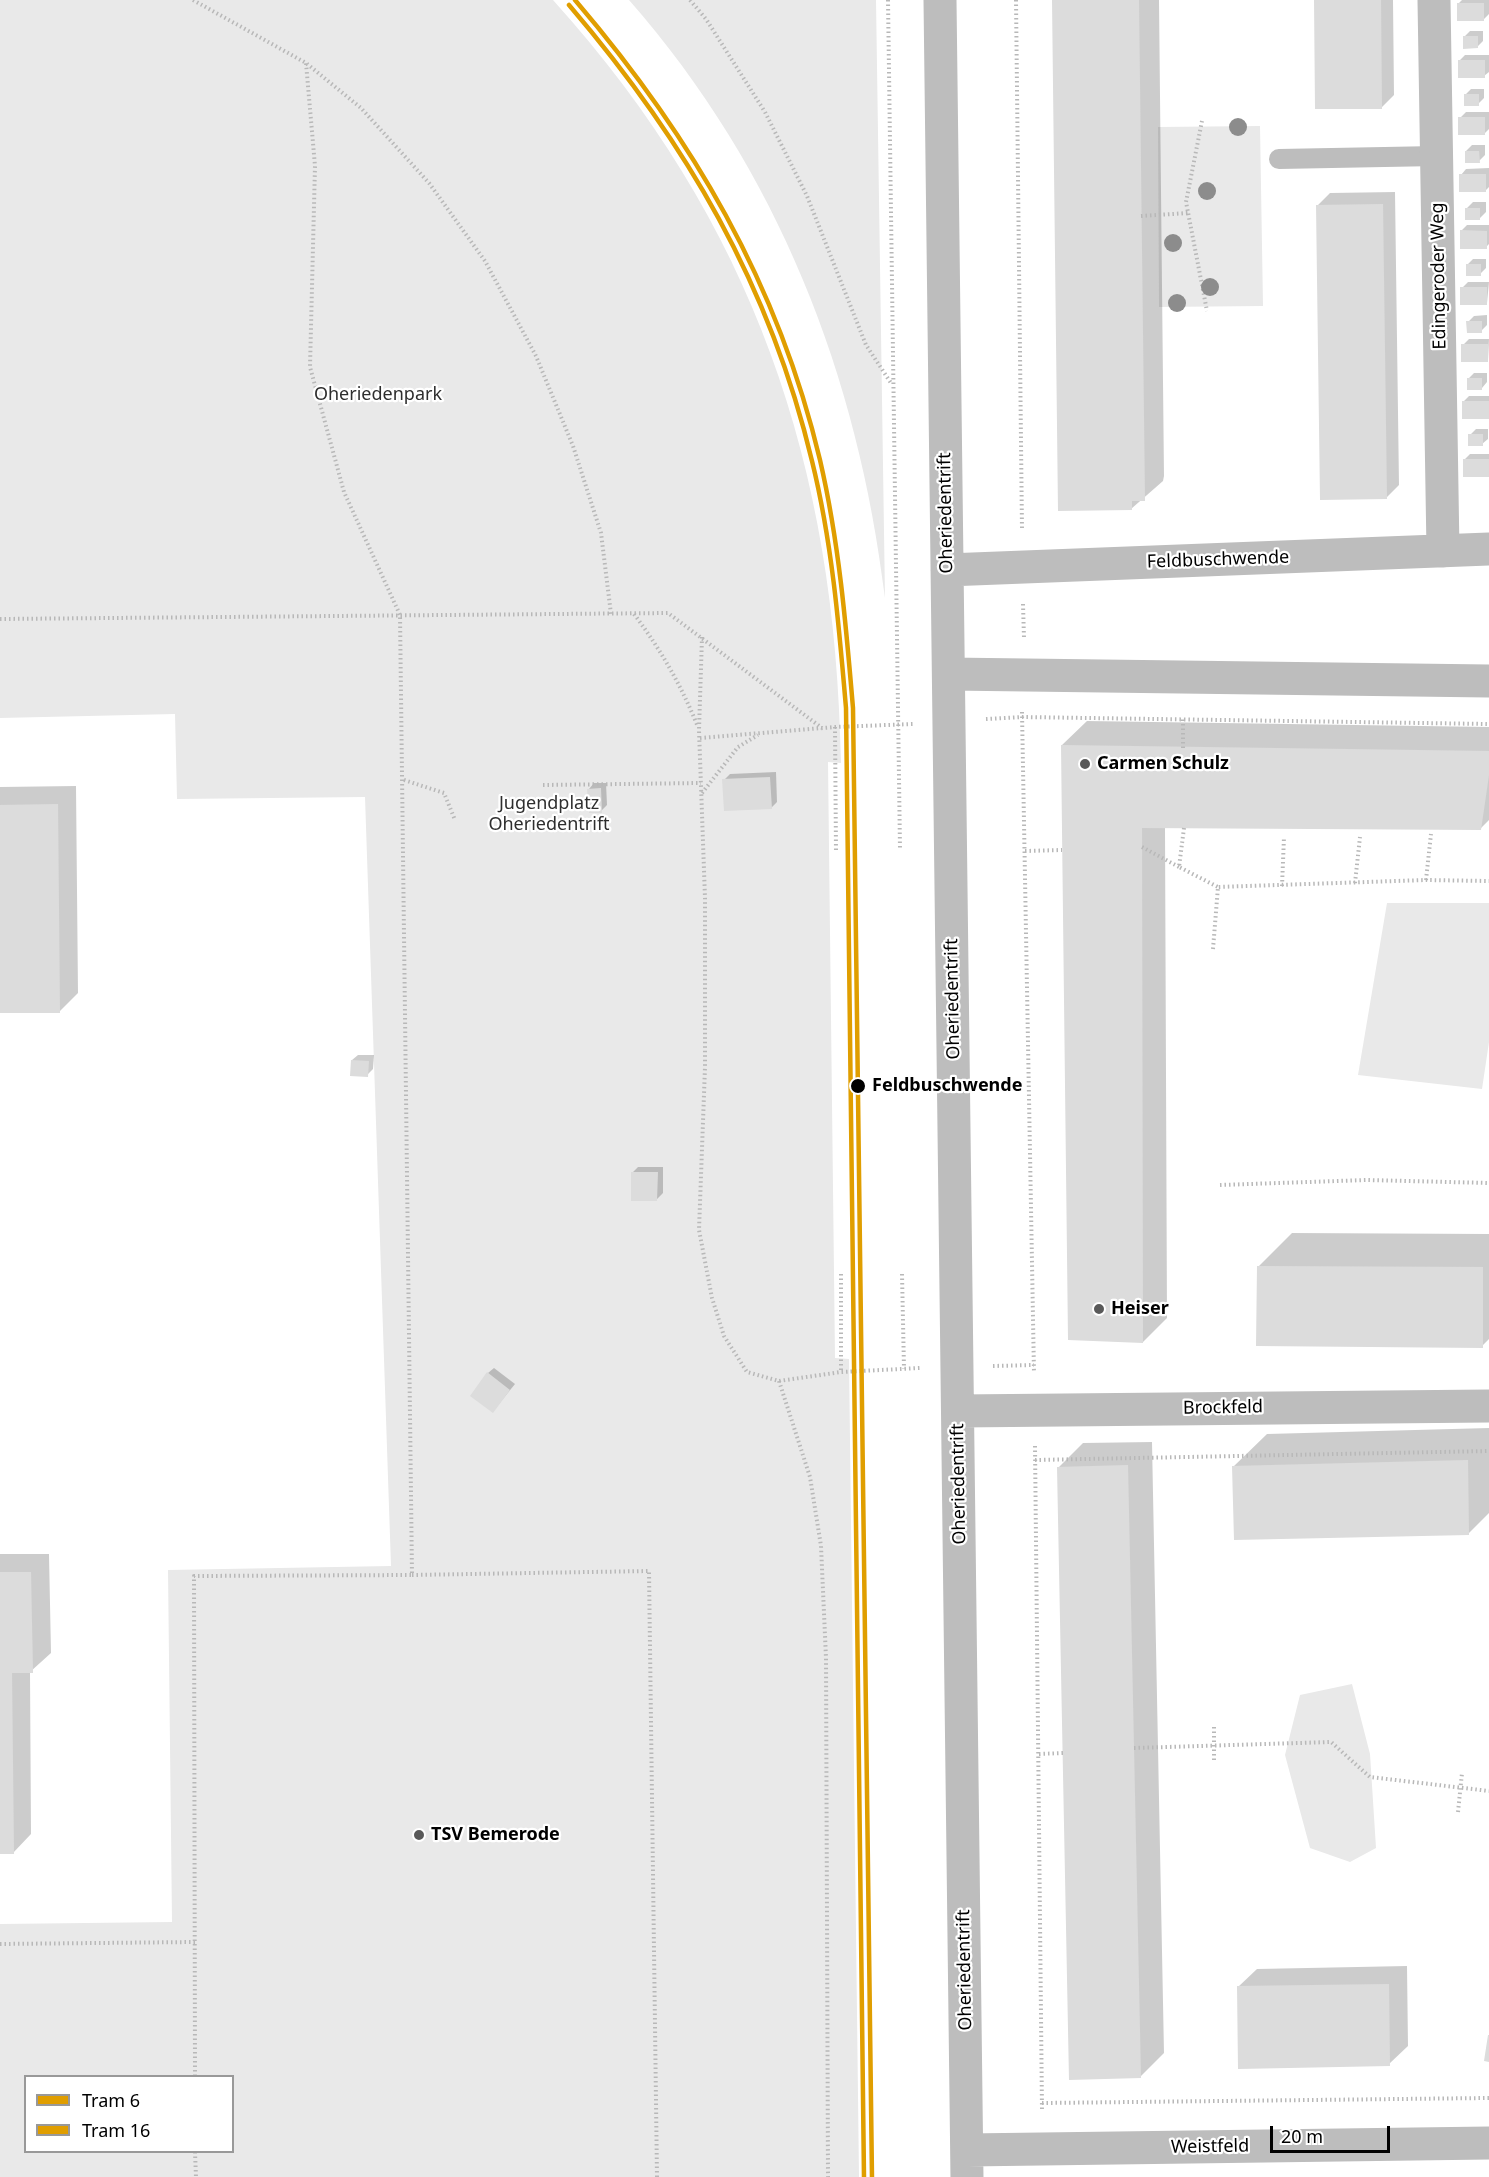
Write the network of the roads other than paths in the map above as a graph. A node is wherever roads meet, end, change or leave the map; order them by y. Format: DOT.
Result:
graph roads {
  1 [pos="940,0"];
  2 [pos="1434,0"];
  3 [pos="1437,156"];
  4 [pos="1279,159"];
  5 [pos="1489,549"];
  6 [pos="1443,551"];
  7 [pos="946,570"];
  8 [pos="949,674"];
  9 [pos="1489,681"];
  10 [pos="1489,1406"];
  11 [pos="958,1411"];
  12 [pos="1489,2144"];
  13 [pos="967,2164"];
  1 -- 7 [label="street, Oheriedentrift"];
  2 -- 3 [label="street, Edingeroder Weg"];
  3 -- 4 [label="lane"];
  3 -- 6 [label="street, Edingeroder Weg"];
  5 -- 6 [label="street, Feldbuschwende"];
  6 -- 7 [label="street, Feldbuschwende"];
  7 -- 8 [label="street, Oheriedentrift"];
  8 -- 9 [label="street"];
  8 -- 11 [label="street, Oheriedentrift"];
  10 -- 11 [label="street, Brockfeld"];
  11 -- 13 [label="street, Oheriedentrift"];
  12 -- 13 [label="street, Weistfeld"];
}
